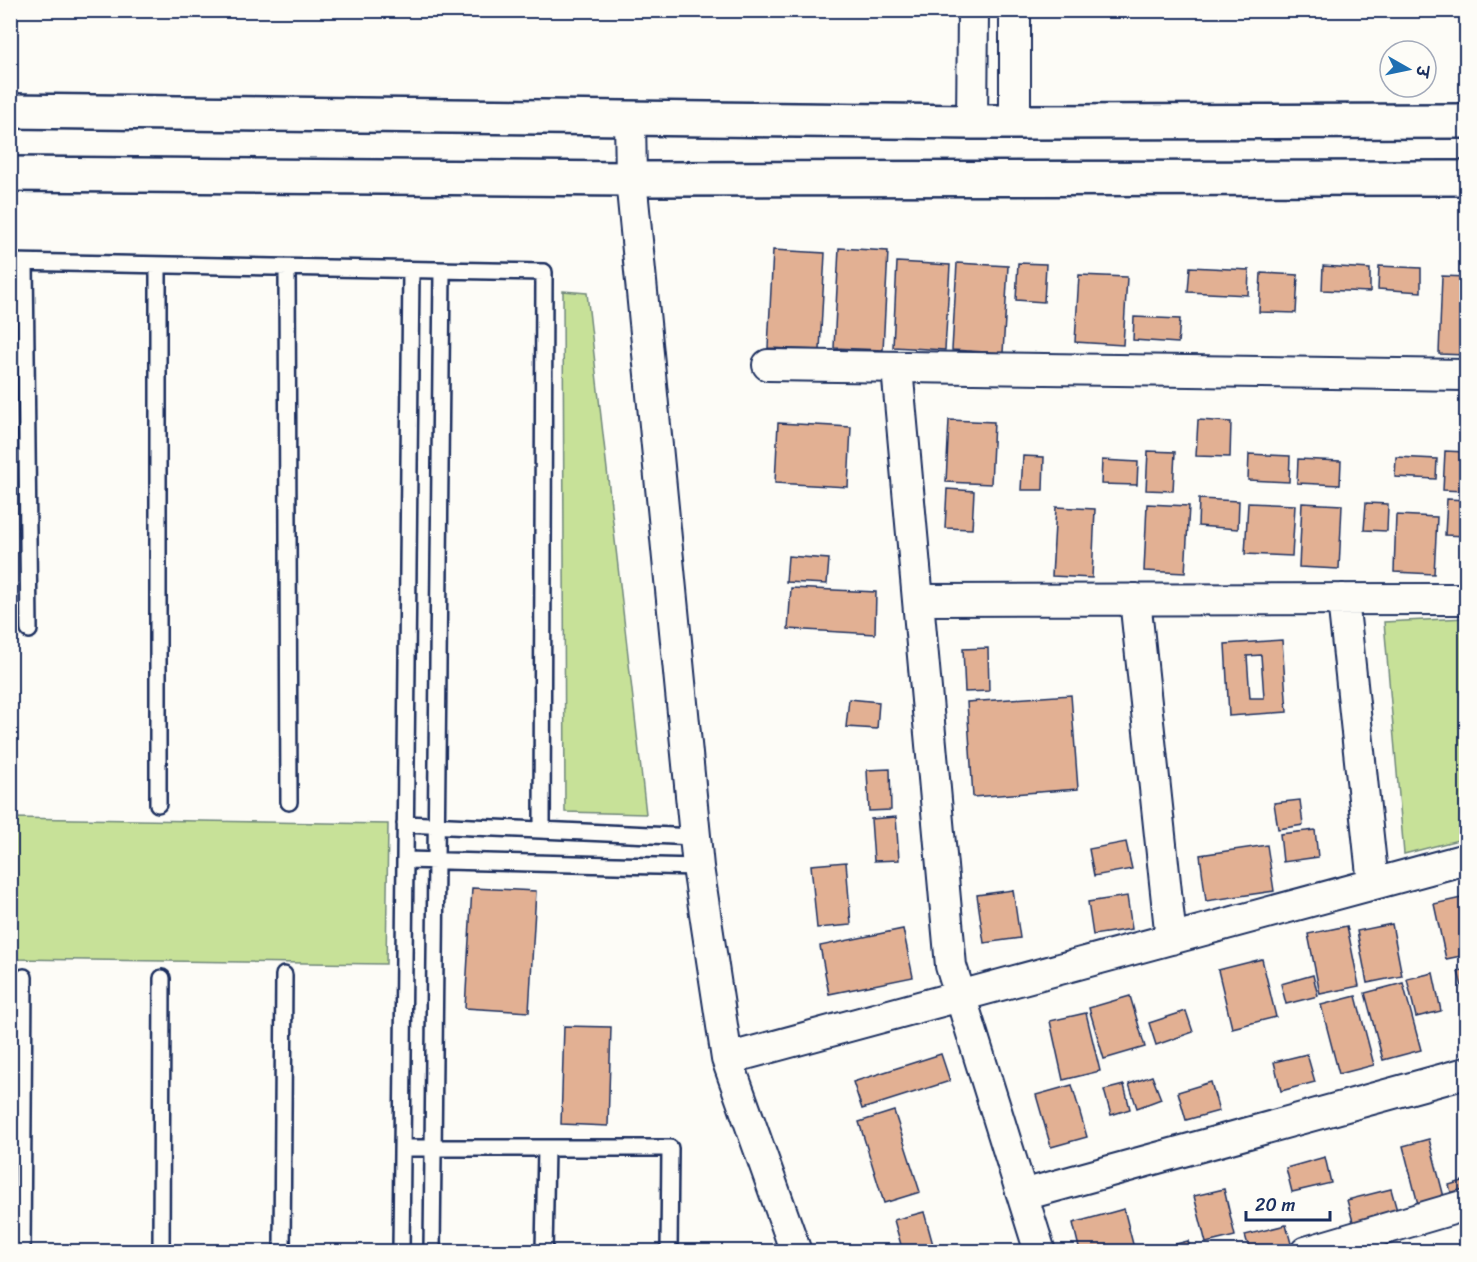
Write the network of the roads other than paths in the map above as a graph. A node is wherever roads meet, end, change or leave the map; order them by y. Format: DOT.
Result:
graph roads {
  1 [pos="973,10"];
  2 [pos="1015,10"];
  3 [pos="10,111"];
  4 [pos="630,118"];
  5 [pos="1467,121"];
  6 [pos="972,122"];
  7 [pos="1015,122"];
  8 [pos="10,174"];
  9 [pos="1467,178"];
  10 [pos="631,179"];
  11 [pos="18,262"];
  12 [pos="158,265"];
  13 [pos="287,268"];
  14 [pos="411,270"];
  15 [pos="442,271"];
  16 [pos="768,365"];
  17 [pos="897,368"];
  18 [pos="1467,375"];
  19 [pos="1135,599"];
  20 [pos="1343,599"];
  21 [pos="1467,599"];
  22 [pos="918,600"];
  23 [pos="29,630"];
  24 [pos="289,802"];
  25 [pos="158,804"];
  26 [pos="405,824"];
  27 [pos="436,825"];
  28 [pos="542,830"];
  29 [pos="695,837"];
  30 [pos="1467,859"];
  31 [pos="405,860"];
  32 [pos="436,861"];
  33 [pos="698,867"];
  34 [pos="1373,884"];
  35 [pos="1171,939"];
  36 [pos="284,975"];
  37 [pos="24,977"];
  38 [pos="162,978"];
  39 [pos="960,996"];
  40 [pos="727,1059"];
  41 [pos="1467,1073"];
  42 [pos="433,1147"];
  43 [pos="402,1148"];
  44 [pos="546,1148"];
  45 [pos="1023,1195"];
  46 [pos="1467,1205"];
  47 [pos="22,1251"];
  48 [pos="160,1251"];
  49 [pos="282,1251"];
  50 [pos="401,1251"];
  51 [pos="432,1251"];
  52 [pos="544,1251"];
  53 [pos="669,1251"];
  54 [pos="796,1251"];
  55 [pos="1040,1251"];
  56 [pos="1306,1251"];
  1 -- 6 [label="street"];
  2 -- 7 [label="street"];
  3 -- 4 [label="street"];
  4 -- 6 [label="street"];
  4 -- 10 [label="street"];
  5 -- 7 [label="street"];
  6 -- 7 [label="street"];
  8 -- 10 [label="street"];
  9 -- 10 [label="street"];
  10 -- 29 [label="street"];
  11 -- 12 [label="lane"];
  11 -- 23 [label="lane"];
  12 -- 13 [label="lane"];
  12 -- 25 [label="lane"];
  13 -- 14 [label="lane"];
  13 -- 24 [label="lane"];
  14 -- 15 [label="lane"];
  14 -- 26 [label="lane"];
  15 -- 27 [label="lane"];
  15 -- 28 [label="lane"];
  16 -- 17 [label="street"];
  17 -- 18 [label="street"];
  17 -- 22 [label="street"];
  19 -- 20 [label="street"];
  19 -- 22 [label="street"];
  19 -- 35 [label="street"];
  20 -- 21 [label="street"];
  20 -- 34 [label="street"];
  22 -- 39 [label="street"];
  26 -- 27 [label="lane"];
  26 -- 31 [label="lane"];
  27 -- 28 [label="lane"];
  27 -- 32 [label="lane"];
  28 -- 29 [label="lane"];
  29 -- 33 [label="street"];
  30 -- 34 [label="street"];
  31 -- 32 [label="lane"];
  31 -- 43 [label="lane"];
  32 -- 33 [label="lane"];
  32 -- 42 [label="lane"];
  33 -- 40 [label="street"];
  34 -- 35 [label="street"];
  35 -- 39 [label="street"];
  36 -- 49 [label="lane"];
  37 -- 47 [label="lane"];
  38 -- 48 [label="lane"];
  39 -- 40 [label="street"];
  39 -- 45 [label="street"];
  40 -- 54 [label="street"];
  41 -- 45 [label="street"];
  42 -- 43 [label="lane"];
  42 -- 44 [label="lane"];
  42 -- 51 [label="lane"];
  43 -- 50 [label="lane"];
  44 -- 52 [label="lane"];
  44 -- 53 [label="lane"];
  45 -- 55 [label="street"];
  46 -- 56 [label="street"];
}
